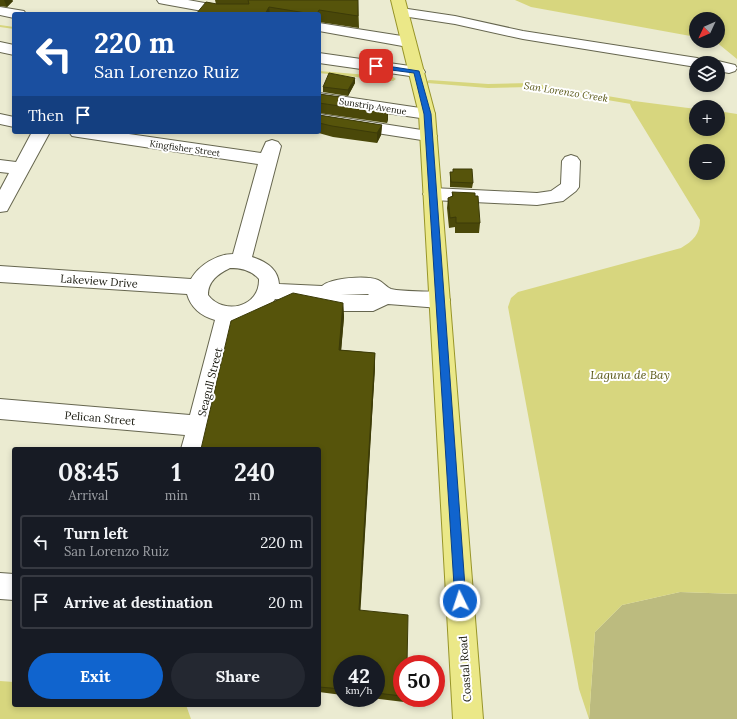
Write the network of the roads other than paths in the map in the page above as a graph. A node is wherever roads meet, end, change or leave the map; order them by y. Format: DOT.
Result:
graph roads {
  1 [pos="164,0"];
  2 [pos="398,3"];
  3 [pos="0,11"];
  4 [pos="232,12"];
  5 [pos="12,13"];
  6 [pos="321,27"];
  7 [pos="408,42"];
  8 [pos="0,48"];
  9 [pos="12,50"];
  10 [pos="321,58"];
  11 [pos="689,62"];
  12 [pos="416,72"];
  13 [pos="321,98"];
  14 [pos="0,119"];
  15 [pos="321,120"];
  16 [pos="12,122"];
  17 [pos="428,125"];
  18 [pos="40,134"];
  19 [pos="96,134"];
  20 [pos="571,161"];
  21 [pos="0,166"];
  22 [pos="22,168"];
  23 [pos="432,194"];
  24 [pos="0,206"];
  25 [pos="241,261"];
  26 [pos="0,274"];
  27 [pos="198,287"];
  28 [pos="268,291"];
  29 [pos="440,300"];
  30 [pos="227,314"];
  31 [pos="0,409"];
  32 [pos="200,426"];
  33 [pos="194,447"];
  34 [pos="0,586"];
  35 [pos="12,587"];
  36 [pos="468,719"];
  1 -- 4 [label="street"];
  2 -- 7 [label="main road, Coastal Road"];
  2 -- 11 [label="street"];
  3 -- 5 [label="street"];
  6 -- 7 [label="street"];
  7 -- 12 [label="main road, Coastal Road"];
  8 -- 9 [label="street"];
  10 -- 12 [label="street"];
  12 -- 17 [label="main road, Coastal Road"];
  13 -- 17 [label="street, Sunstrip Avenue"];
  14 -- 16 [label="street"];
  15 -- 17 [label="street"];
  17 -- 23 [label="main road, Coastal Road"];
  18 -- 22 [label="street"];
  19 -- 25 [label="street, Kingfisher Street"];
  20 -- 23 [label="street"];
  21 -- 22 [label="street"];
  22 -- 24 [label="street"];
  23 -- 29 [label="main road, Coastal Road"];
  25 -- 27 [label="street"];
  25 -- 28 [label="street"];
  26 -- 27 [label="street, Lakeview Drive"];
  27 -- 30 [label="street"];
  28 -- 29 [label="street"];
  28 -- 30 [label="street"];
  29 -- 36 [label="main road, Coastal Road"];
  30 -- 32 [label="street, Seagull Street"];
  31 -- 32 [label="street, Pelican Street"];
  32 -- 33 [label="street, Seagull Street"];
  34 -- 35 [label="street"];
}
